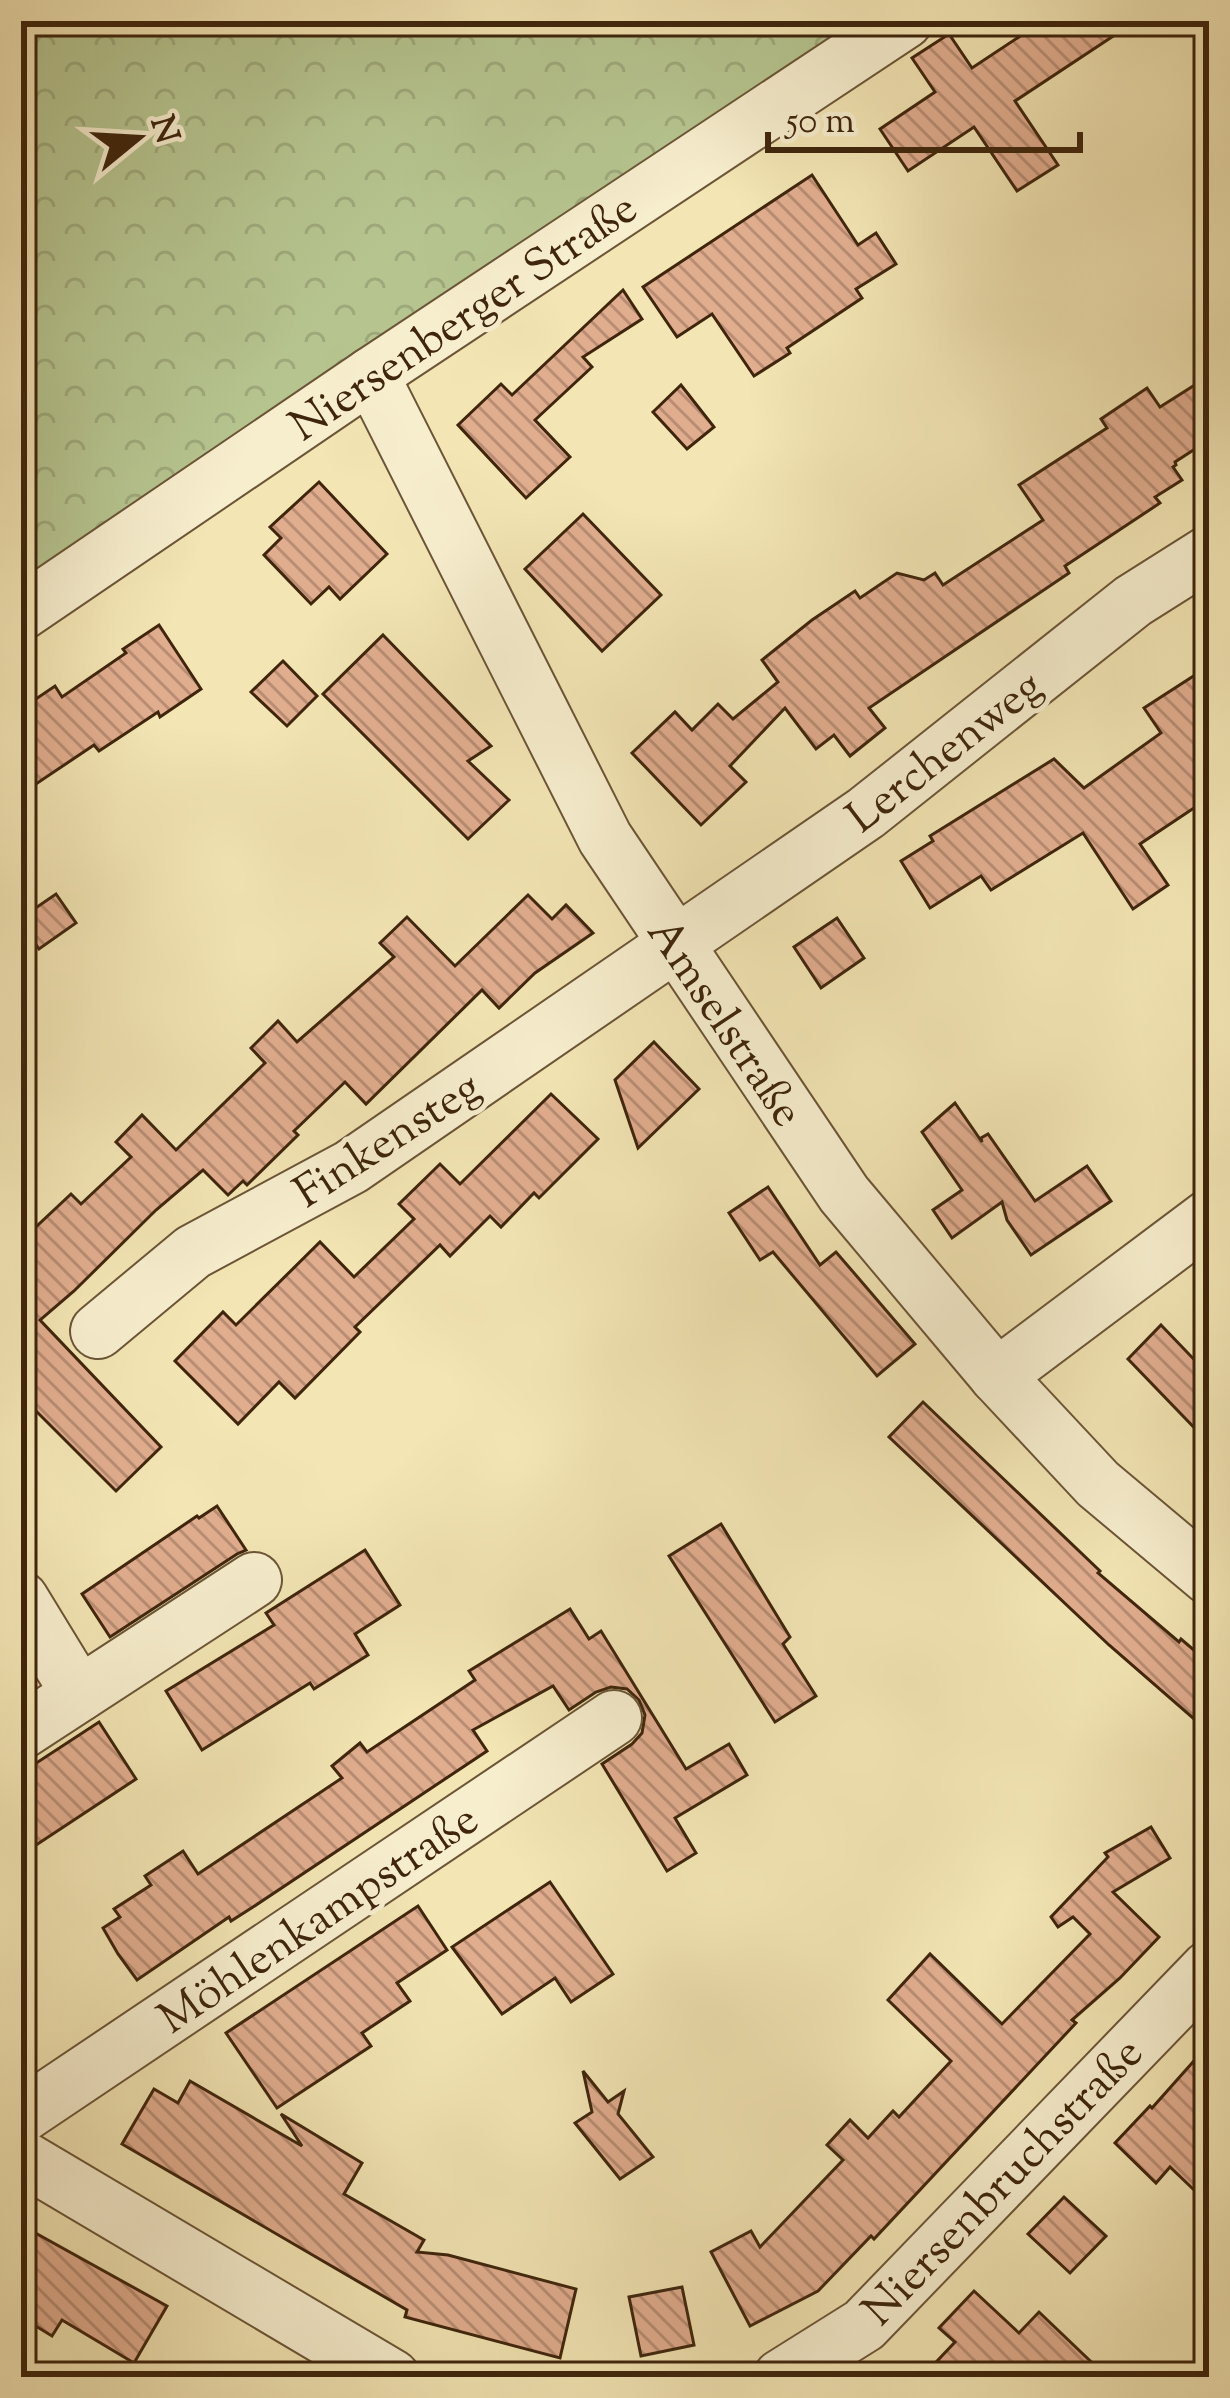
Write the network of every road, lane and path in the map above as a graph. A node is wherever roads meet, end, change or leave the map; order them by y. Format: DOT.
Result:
graph roads {
  1 [pos="905,21"];
  2 [pos="371,375"];
  3 [pos="1209,553"];
  4 [pos="21,613"];
  5 [pos="675,944"];
  6 [pos="1209,1217"];
  7 [pos="98,1331"];
  8 [pos="997,1376"];
  9 [pos="1209,1577"];
  10 [pos="254,1580"];
  11 [pos="21,1599"];
  12 [pos="79,1694"];
  13 [pos="614,1718"];
  14 [pos="21,1732"];
  15 [pos="1209,1968"];
  16 [pos="21,2116"];
  17 [pos="21,2157"];
  18 [pos="392,2377"];
  19 [pos="781,2377"];
  1 -- 2 [label="street, Niersenberger Straße"];
  2 -- 4 [label="street, Niersenberger Straße"];
  2 -- 5 [label="street, Amselstraße"];
  3 -- 5 [label="street, Lerchenweg"];
  5 -- 7 [label="street, Finkensteg"];
  5 -- 8 [label="street, Amselstraße"];
  6 -- 8 [label="street"];
  8 -- 9 [label="street, Amselstraße"];
  10 -- 12 [label="street"];
  11 -- 12 [label="street"];
  12 -- 14 [label="street"];
  13 -- 16 [label="street, Möhlenkampstraße"];
  15 -- 19 [label="street, Niersenbruchstraße"];
  17 -- 18 [label="street"];
}
